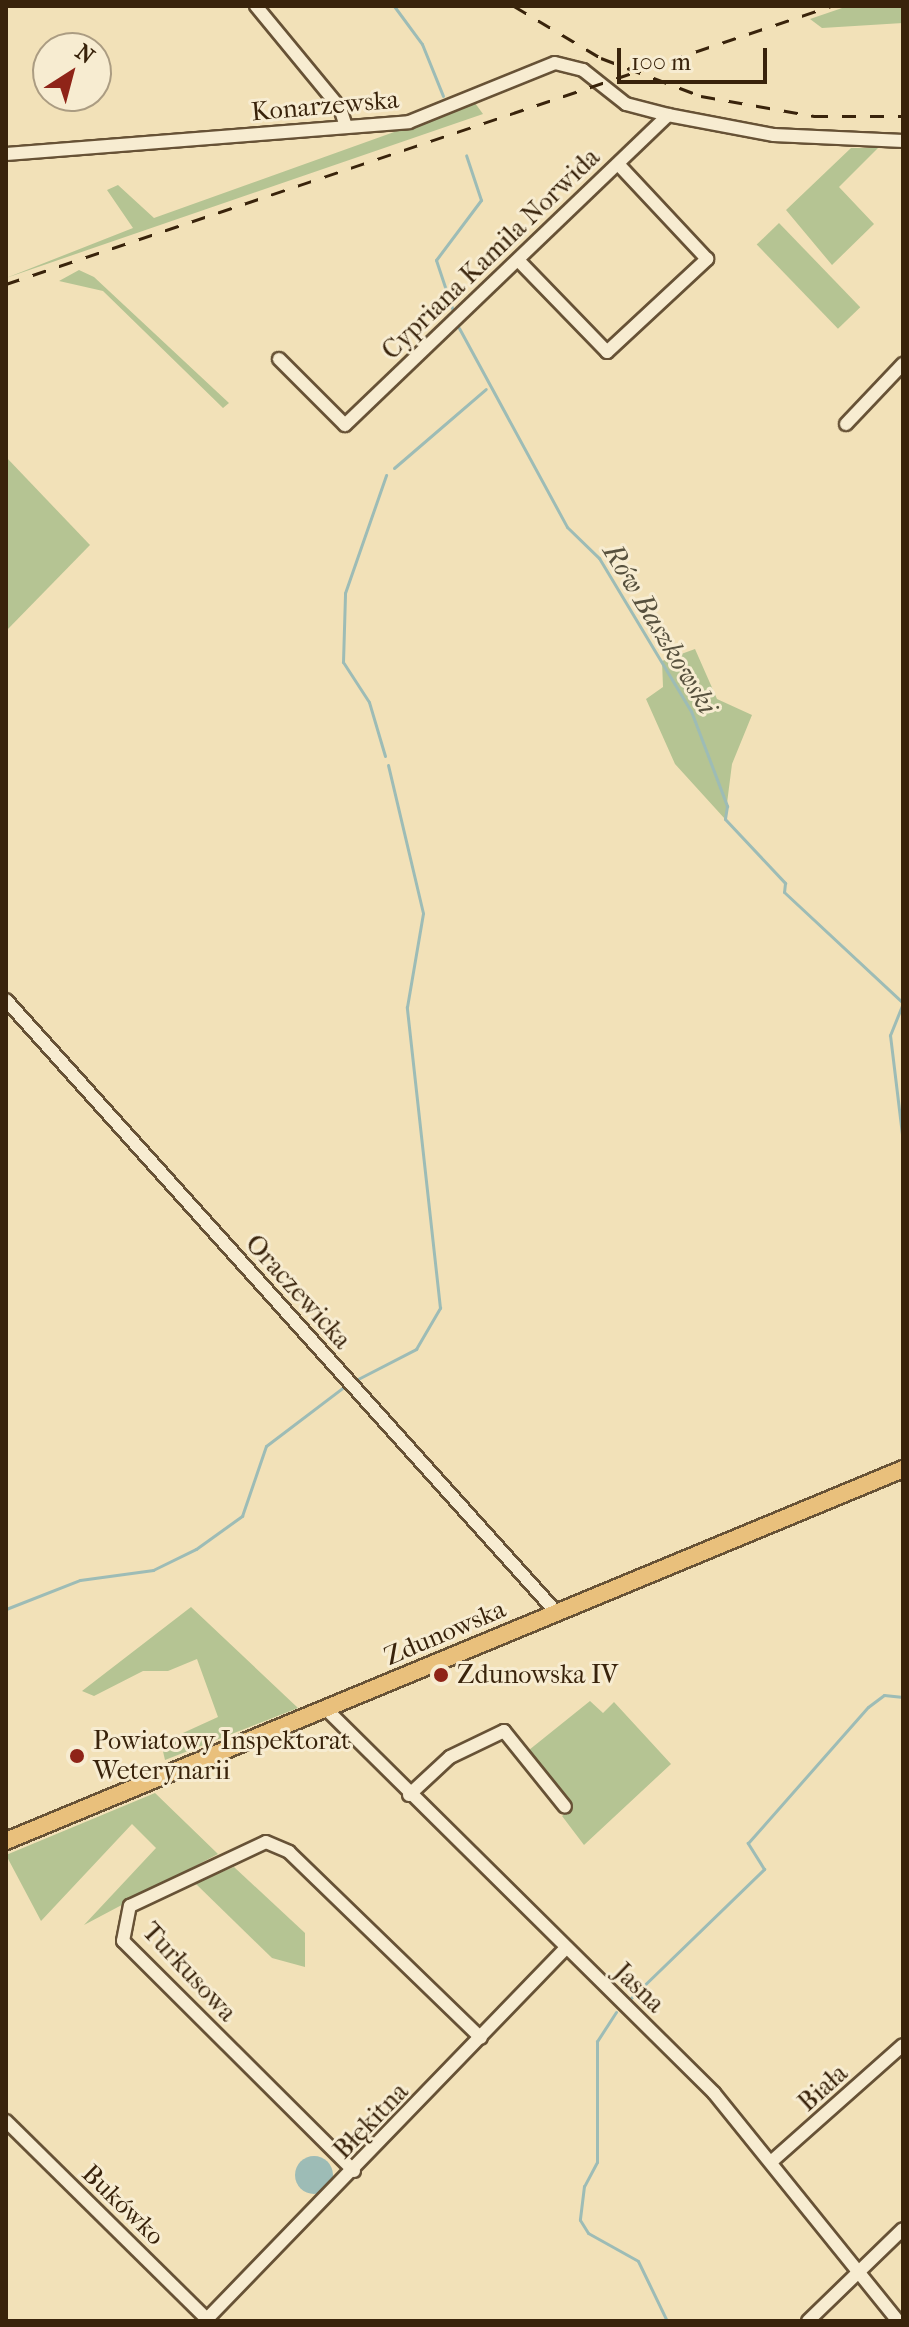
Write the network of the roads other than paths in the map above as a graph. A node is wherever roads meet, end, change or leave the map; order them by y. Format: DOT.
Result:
graph roads {
  1 [pos="256,6"];
  2 [pos="668,115"];
  3 [pos="346,126"];
  4 [pos="903,141"];
  5 [pos="6,154"];
  6 [pos="618,164"];
  7 [pos="518,260"];
  8 [pos="279,359"];
  9 [pos="903,364"];
  10 [pos="846,424"];
  11 [pos="6,1000"];
  12 [pos="903,1469"];
  13 [pos="557,1613"];
  14 [pos="326,1709"];
  15 [pos="409,1795"];
  16 [pos="565,1807"];
  17 [pos="6,1841"];
  18 [pos="566,1948"];
  19 [pos="481,2038"];
  20 [pos="903,2045"];
  21 [pos="6,2121"];
  22 [pos="771,2162"];
  23 [pos="354,2171"];
  24 [pos="903,2229"];
  25 [pos="859,2270"];
  26 [pos="207,2320"];
  27 [pos="808,2321"];
  28 [pos="898,2321"];
  1 -- 3 [label="street"];
  2 -- 3 [label="street, Konarzewska"];
  2 -- 4 [label="street, Konarzewska"];
  2 -- 6 [label="street, Cypriana Kamila Norwida"];
  3 -- 5 [label="street, Konarzewska"];
  6 -- 7 [label="street, Cypriana Kamila Norwida"];
  6 -- 7 [label="street"];
  7 -- 8 [label="street, Cypriana Kamila Norwida"];
  9 -- 10 [label="street"];
  11 -- 13 [label="street, Oraczewicka"];
  12 -- 13 [label="main road, Zdunowska"];
  13 -- 14 [label="main road, Zdunowska"];
  14 -- 15 [label="street, Jasna"];
  14 -- 17 [label="main road, Zdunowska"];
  15 -- 16 [label="street"];
  15 -- 18 [label="street, Jasna"];
  18 -- 19 [label="street, Błękitna"];
  18 -- 22 [label="street, Jasna"];
  19 -- 23 [label="street, Błękitna"];
  19 -- 23 [label="street, Turkusowa"];
  20 -- 22 [label="street, Biała"];
  21 -- 26 [label="street, Bukówko"];
  22 -- 25 [label="street, Jasna"];
  23 -- 26 [label="street, Błękitna"];
  24 -- 25 [label="street"];
  25 -- 27 [label="street"];
  25 -- 28 [label="street, Jasna"];
}
